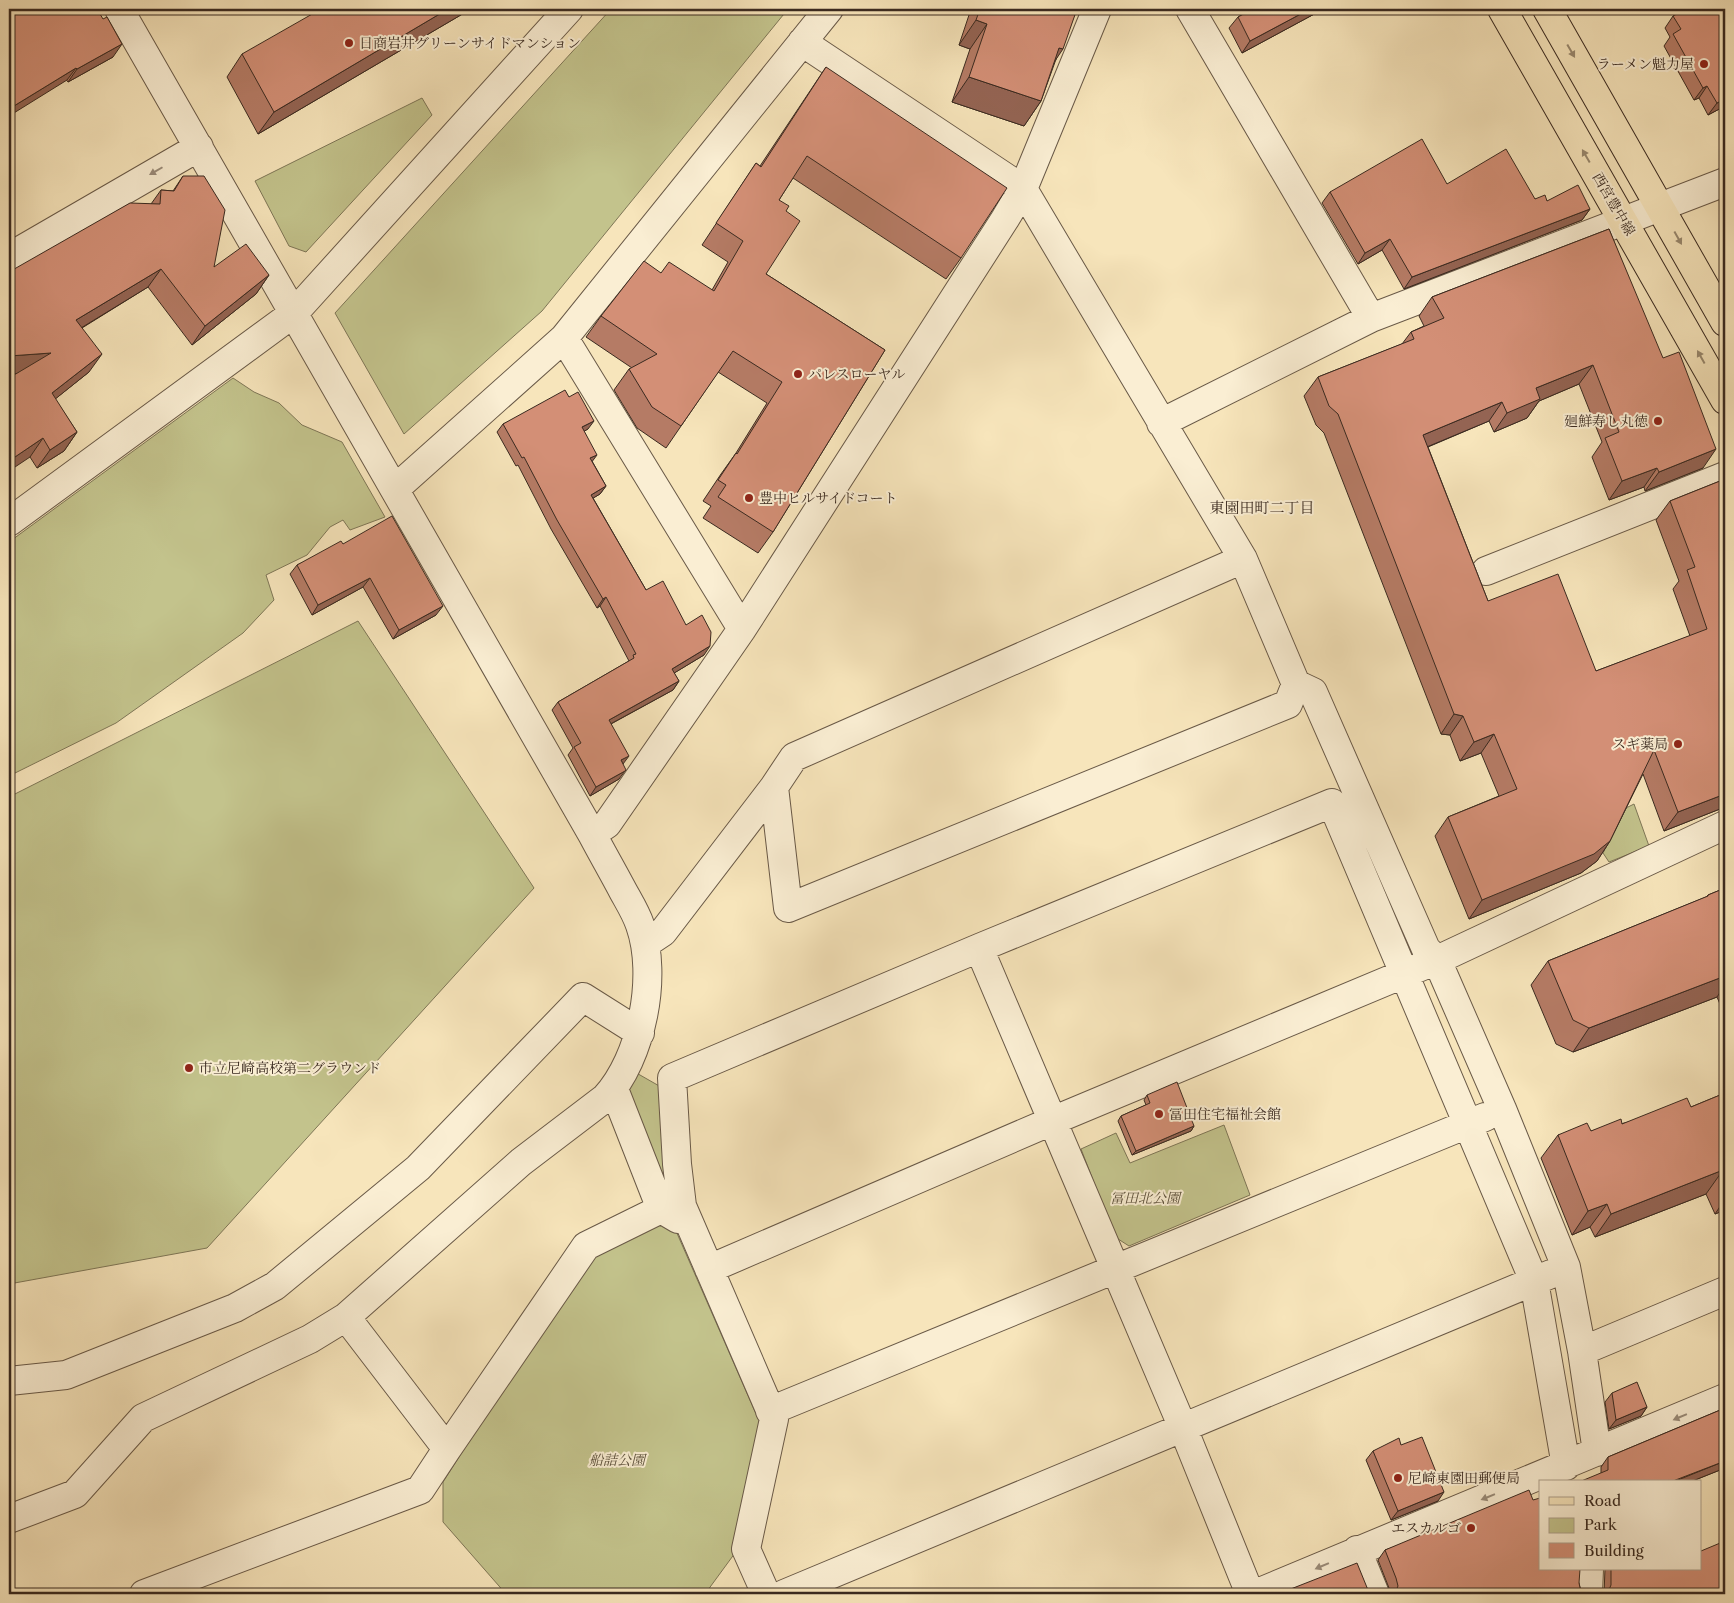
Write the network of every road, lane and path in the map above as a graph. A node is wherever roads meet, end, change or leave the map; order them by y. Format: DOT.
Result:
graph roads {
  1 [pos="119,9"];
  2 [pos="569,9"];
  3 [pos="829,9"];
  4 [pos="1097,9"];
  5 [pos="1190,9"];
  6 [pos="1502,9"];
  7 [pos="1547,9"];
  8 [pos="802,42"];
  9 [pos="198,147"];
  10 [pos="1725,182"];
  11 [pos="1023,189"];
  12 [pos="1661,206"];
  13 [pos="1624,221"];
  14 [pos="9,258"];
  15 [pos="294,313"];
  16 [pos="1371,318"];
  17 [pos="1725,322"];
  18 [pos="564,338"];
  19 [pos="1725,400"];
  20 [pos="1161,423"];
  21 [pos="1725,476"];
  22 [pos="395,489"];
  23 [pos="9,522"];
  24 [pos="1243,560"];
  25 [pos="1486,571"];
  26 [pos="742,629"];
  27 [pos="1296,684"];
  28 [pos="774,787"];
  29 [pos="1344,798"];
  30 [pos="1725,825"];
  31 [pos="592,834"];
  32 [pos="645,944"];
  33 [pos="978,948"];
  34 [pos="1437,960"];
  35 [pos="1404,973"];
  36 [pos="640,1033"];
  37 [pos="614,1089"];
  38 [pos="1502,1109"];
  39 [pos="1052,1121"];
  40 [pos="1468,1124"];
  41 [pos="662,1209"];
  42 [pos="692,1228"];
  43 [pos="1566,1267"];
  44 [pos="709,1269"];
  45 [pos="1114,1270"];
  46 [pos="1534,1281"];
  47 [pos="1725,1291"];
  48 [pos="346,1317"];
  49 [pos="1582,1351"];
  50 [pos="9,1381"];
  51 [pos="1725,1398"];
  52 [pos="770,1412"];
  53 [pos="1183,1428"];
  54 [pos="447,1449"];
  55 [pos="1584,1464"];
  56 [pos="1542,1480"];
  57 [pos="1539,1481"];
  58 [pos="9,1519"];
  59 [pos="1357,1550"];
  60 [pos="1589,1570"];
  61 [pos="144,1594"];
  62 [pos="766,1594"];
  63 [pos="784,1594"];
  64 [pos="1250,1594"];
  65 [pos="1255,1594"];
  66 [pos="1375,1594"];
  67 [pos="1588,1594"];
  1 -- 9 [label="street"];
  2 -- 15 [label="street"];
  3 -- 8 [label="street"];
  4 -- 11 [label="street"];
  5 -- 16 [label="street"];
  13 -- 6 [label="main road, 西宮豊中線, one-way"];
  7 -- 12 [label="main road, one-way"];
  8 -- 11 [label="street"];
  8 -- 18 [label="street"];
  9 -- 14 [label="street, one-way"];
  9 -- 15 [label="street"];
  10 -- 12 [label="street"];
  11 -- 20 [label="street"];
  11 -- 26 [label="street"];
  12 -- 13 [label="street"];
  12 -- 17 [label="main road, one-way"];
  13 -- 16 [label="street"];
  19 -- 13 [label="main road, 西宮豊中線, one-way"];
  15 -- 22 [label="street"];
  15 -- 23 [label="street"];
  16 -- 20 [label="street"];
  18 -- 22 [label="street"];
  18 -- 26 [label="street"];
  20 -- 24 [label="street"];
  21 -- 25 [label="street"];
  22 -- 31 [label="street"];
  24 -- 27 [label="street"];
  24 -- 28 [label="street"];
  26 -- 31 [label="street"];
  27 -- 28 [label="street"];
  27 -- 29 [label="street"];
  28 -- 32 [label="street"];
  29 -- 33 [label="street"];
  29 -- 34 [label="street"];
  29 -- 35 [label="street"];
  30 -- 34 [label="street"];
  31 -- 32 [label="street"];
  32 -- 36 [label="street"];
  33 -- 39 [label="street"];
  33 -- 42 [label="street"];
  34 -- 35 [label="street"];
  34 -- 38 [label="street"];
  35 -- 39 [label="street"];
  35 -- 40 [label="street"];
  36 -- 37 [label="street"];
  36 -- 50 [label="street"];
  37 -- 41 [label="street"];
  37 -- 48 [label="street"];
  38 -- 40 [label="street"];
  38 -- 43 [label="street"];
  39 -- 44 [label="street"];
  39 -- 45 [label="street"];
  40 -- 45 [label="street"];
  40 -- 46 [label="street"];
  41 -- 42 [label="street"];
  41 -- 54 [label="street"];
  42 -- 44 [label="street"];
  43 -- 46 [label="street"];
  43 -- 49 [label="street"];
  44 -- 52 [label="street"];
  45 -- 52 [label="street"];
  45 -- 53 [label="street"];
  46 -- 53 [label="street"];
  46 -- 55 [label="street"];
  47 -- 49 [label="street"];
  48 -- 54 [label="street"];
  48 -- 58 [label="street"];
  49 -- 55 [label="street"];
  51 -- 55 [label="street, one-way"];
  52 -- 62 [label="street"];
  53 -- 63 [label="street"];
  53 -- 64 [label="street"];
  54 -- 61 [label="street"];
  55 -- 56 [label="street, one-way"];
  57 -- 59 [label="street, one-way"];
  59 -- 65 [label="street, one-way"];
  59 -- 66 [label="street"];
  60 -- 67 [label="street"];
}
